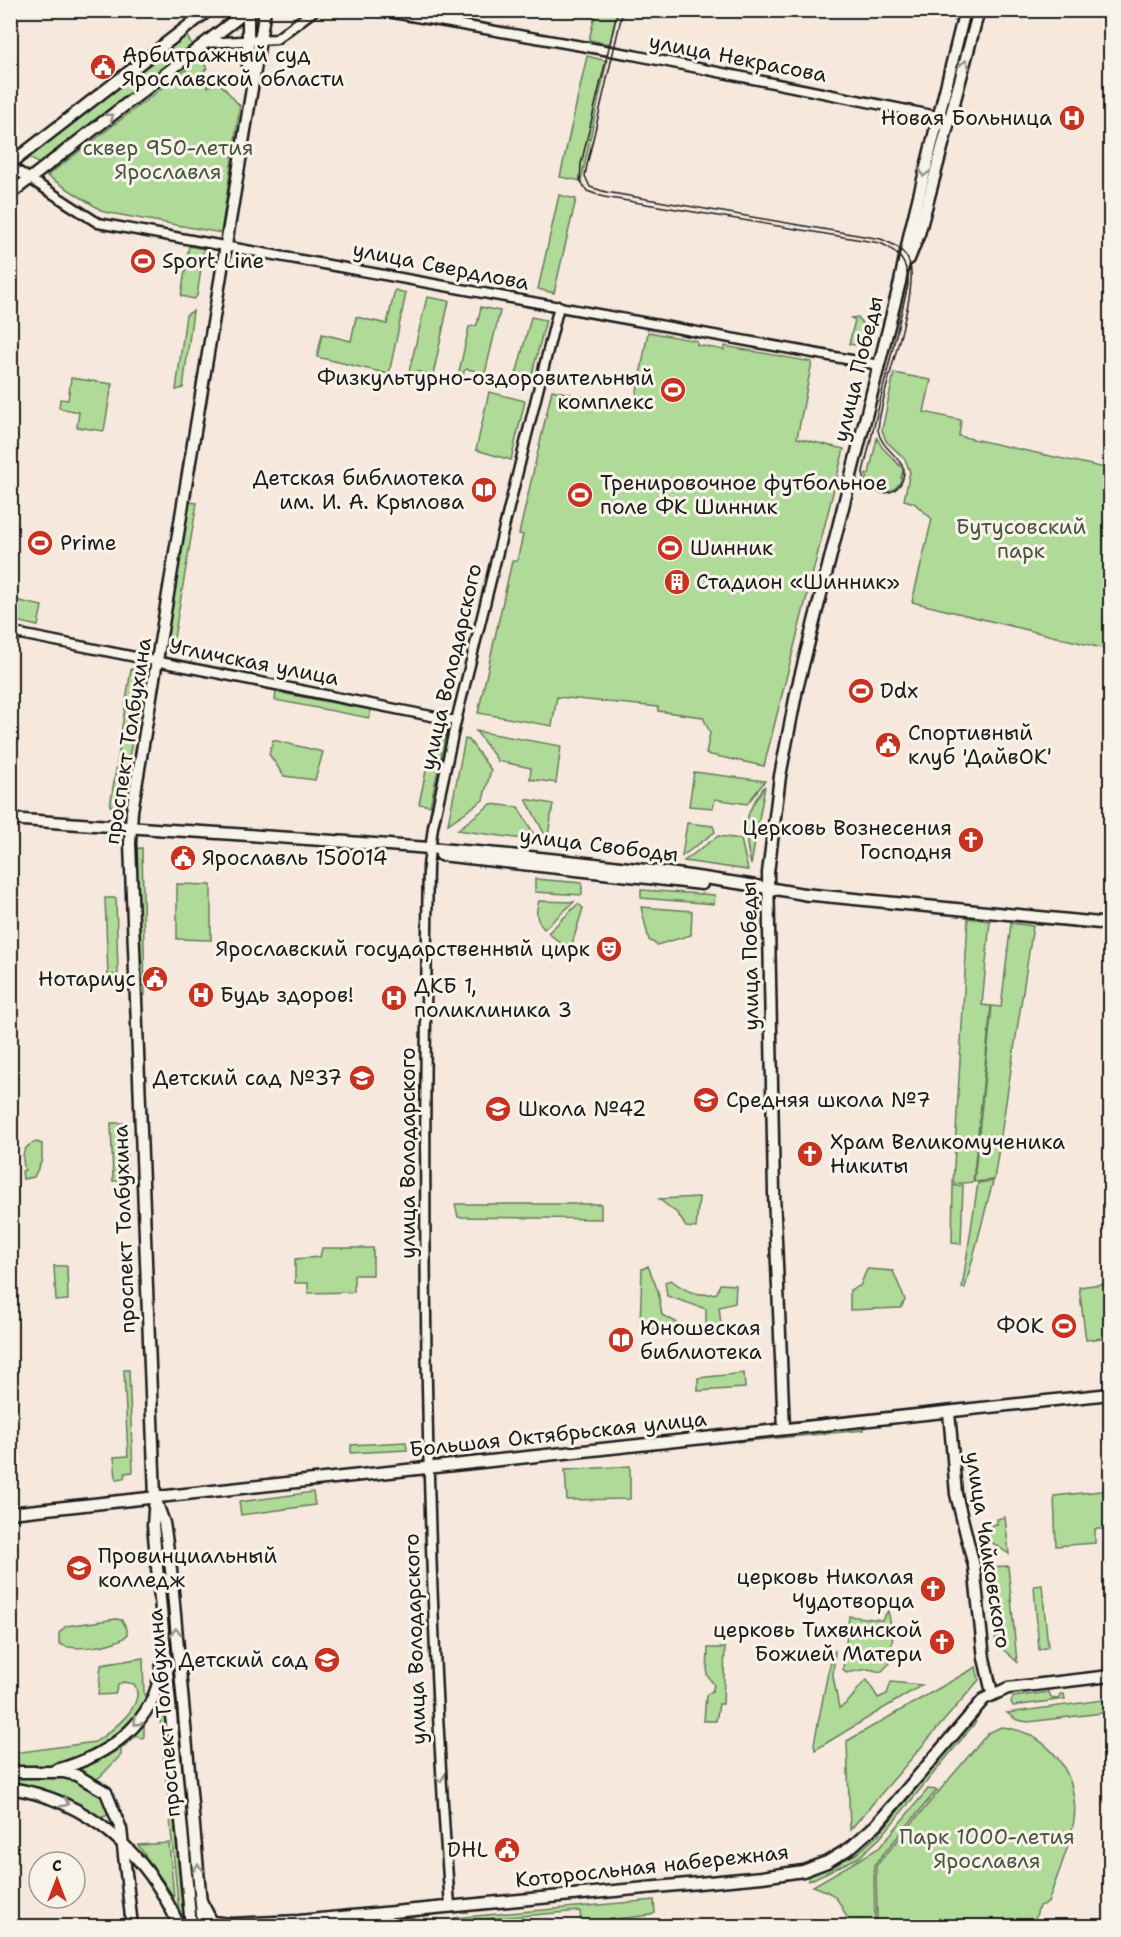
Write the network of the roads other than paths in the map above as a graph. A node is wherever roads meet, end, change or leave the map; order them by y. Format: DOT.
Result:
graph roads {
  1 [pos="202,10"];
  2 [pos="209,10"];
  3 [pos="248,10"];
  4 [pos="265,10"];
  5 [pos="315,10"];
  6 [pos="376,10"];
  7 [pos="965,10"];
  8 [pos="979,10"];
  9 [pos="191,25"];
  10 [pos="248,40"];
  11 [pos="260,40"];
  12 [pos="205,43"];
  13 [pos="248,104"];
  14 [pos="939,116"];
  15 [pos="951,118"];
  16 [pos="10,165"];
  17 [pos="30,179"];
  18 [pos="10,194"];
  19 [pos="226,244"];
  20 [pos="900,282"];
  21 [pos="559,306"];
  22 [pos="879,365"];
  23 [pos="10,632"];
  24 [pos="159,661"];
  25 [pos="456,721"];
  26 [pos="10,819"];
  27 [pos="130,828"];
  28 [pos="429,850"];
  29 [pos="767,889"];
  30 [pos="1110,924"];
  31 [pos="1110,1394"];
  32 [pos="950,1412"];
  33 [pos="784,1429"];
  34 [pos="427,1468"];
  35 [pos="155,1497"];
  36 [pos="10,1513"];
  37 [pos="163,1649"];
  38 [pos="1110,1676"];
  39 [pos="992,1693"];
  40 [pos="10,1772"];
  41 [pos="50,1772"];
  42 [pos="10,1788"];
  43 [pos="115,1809"];
  44 [pos="99,1822"];
  45 [pos="123,1843"];
  46 [pos="148,1871"];
  47 [pos="127,1878"];
  48 [pos="201,1901"];
  49 [pos="450,1906"];
  50 [pos="299,1924"];
  51 [pos="227,1925"];
  52 [pos="132,1926"];
  53 [pos="179,1926"];
  54 [pos="191,1926"];
  55 [pos="203,1926"];
  1 -- 9 [label="street"];
  2 -- 9 [label="main road"];
  3 -- 10 [label="main road, проспект Толбухина"];
  3 -- 12 [label="main road"];
  4 -- 11 [label="main road, проспект Толбухина"];
  5 -- 11 [label="street"];
  6 -- 14 [label="street, улица Некрасова"];
  7 -- 14 [label="main road, улица Победы"];
  15 -- 8 [label="main road, улица Победы, one-way"];
  9 -- 16 [label="main road"];
  10 -- 11 [label="street"];
  10 -- 12 [label="street"];
  10 -- 13 [label="main road, проспект Толбухина"];
  11 -- 13 [label="main road, проспект Толбухина"];
  17 -- 12 [label="main road, one-way"];
  13 -- 19 [label="main road, проспект Толбухина"];
  14 -- 15 [label="street, улица Некрасова"];
  14 -- 20 [label="main road, улица Победы, one-way"];
  15 -- 20 [label="main road, улица Победы"];
  16 -- 17 [label="street, улица Свердлова"];
  17 -- 18 [label="main road"];
  17 -- 19 [label="street, улица Свердлова"];
  19 -- 21 [label="street, улица Свердлова"];
  19 -- 24 [label="main road, проспект Толбухина"];
  20 -- 22 [label="main road, улица Победы"];
  21 -- 22 [label="street, улица Свердлова"];
  21 -- 25 [label="street, улица Володарского"];
  22 -- 29 [label="main road, улица Победы"];
  23 -- 24 [label="street, Угличская улица"];
  24 -- 25 [label="street, Угличская улица"];
  24 -- 27 [label="main road, проспект Толбухина"];
  25 -- 28 [label="street, улица Володарского"];
  26 -- 27 [label="main road, улица Свободы"];
  27 -- 28 [label="main road, улица Свободы"];
  27 -- 35 [label="main road, проспект Толбухина"];
  28 -- 29 [label="main road, улица Свободы"];
  28 -- 34 [label="street, улица Володарского"];
  29 -- 30 [label="main road, улица Свободы"];
  29 -- 33 [label="main road, улица Победы"];
  31 -- 32 [label="main road, Большая Октябрьская улица"];
  32 -- 33 [label="main road, Большая Октябрьская улица"];
  32 -- 39 [label="main road, улица Чайковского"];
  33 -- 34 [label="main road, Большая Октябрьская улица"];
  34 -- 35 [label="main road, Большая Октябрьская улица"];
  34 -- 49 [label="street, улица Володарского, one-way"];
  35 -- 36 [label="main road, Большая Октябрьская улица"];
  35 -- 37 [label="main road, проспект Толбухина"];
  48 -- 35 [label="main road, проспект Толбухина, one-way"];
  37 -- 41 [label="main road, one-way"];
  37 -- 54 [label="main road, проспект Толбухина"];
  38 -- 39 [label="main road"];
  39 -- 49 [label="main road, Которосльная набережная"];
  40 -- 41 [label="main road"];
  41 -- 43 [label="main road"];
  42 -- 44 [label="main road, one-way"];
  43 -- 44 [label="main road"];
  43 -- 45 [label="main road"];
  44 -- 45 [label="main road"];
  45 -- 46 [label="main road"];
  45 -- 47 [label="main road"];
  46 -- 47 [label="main road"];
  46 -- 53 [label="main road"];
  47 -- 52 [label="main road"];
  48 -- 51 [label="main road"];
  48 -- 55 [label="main road, проспект Толбухина"];
  49 -- 50 [label="main road, Которосльная набережная"];
  50 -- 51 [label="main road, Которосльная набережная"];
}
